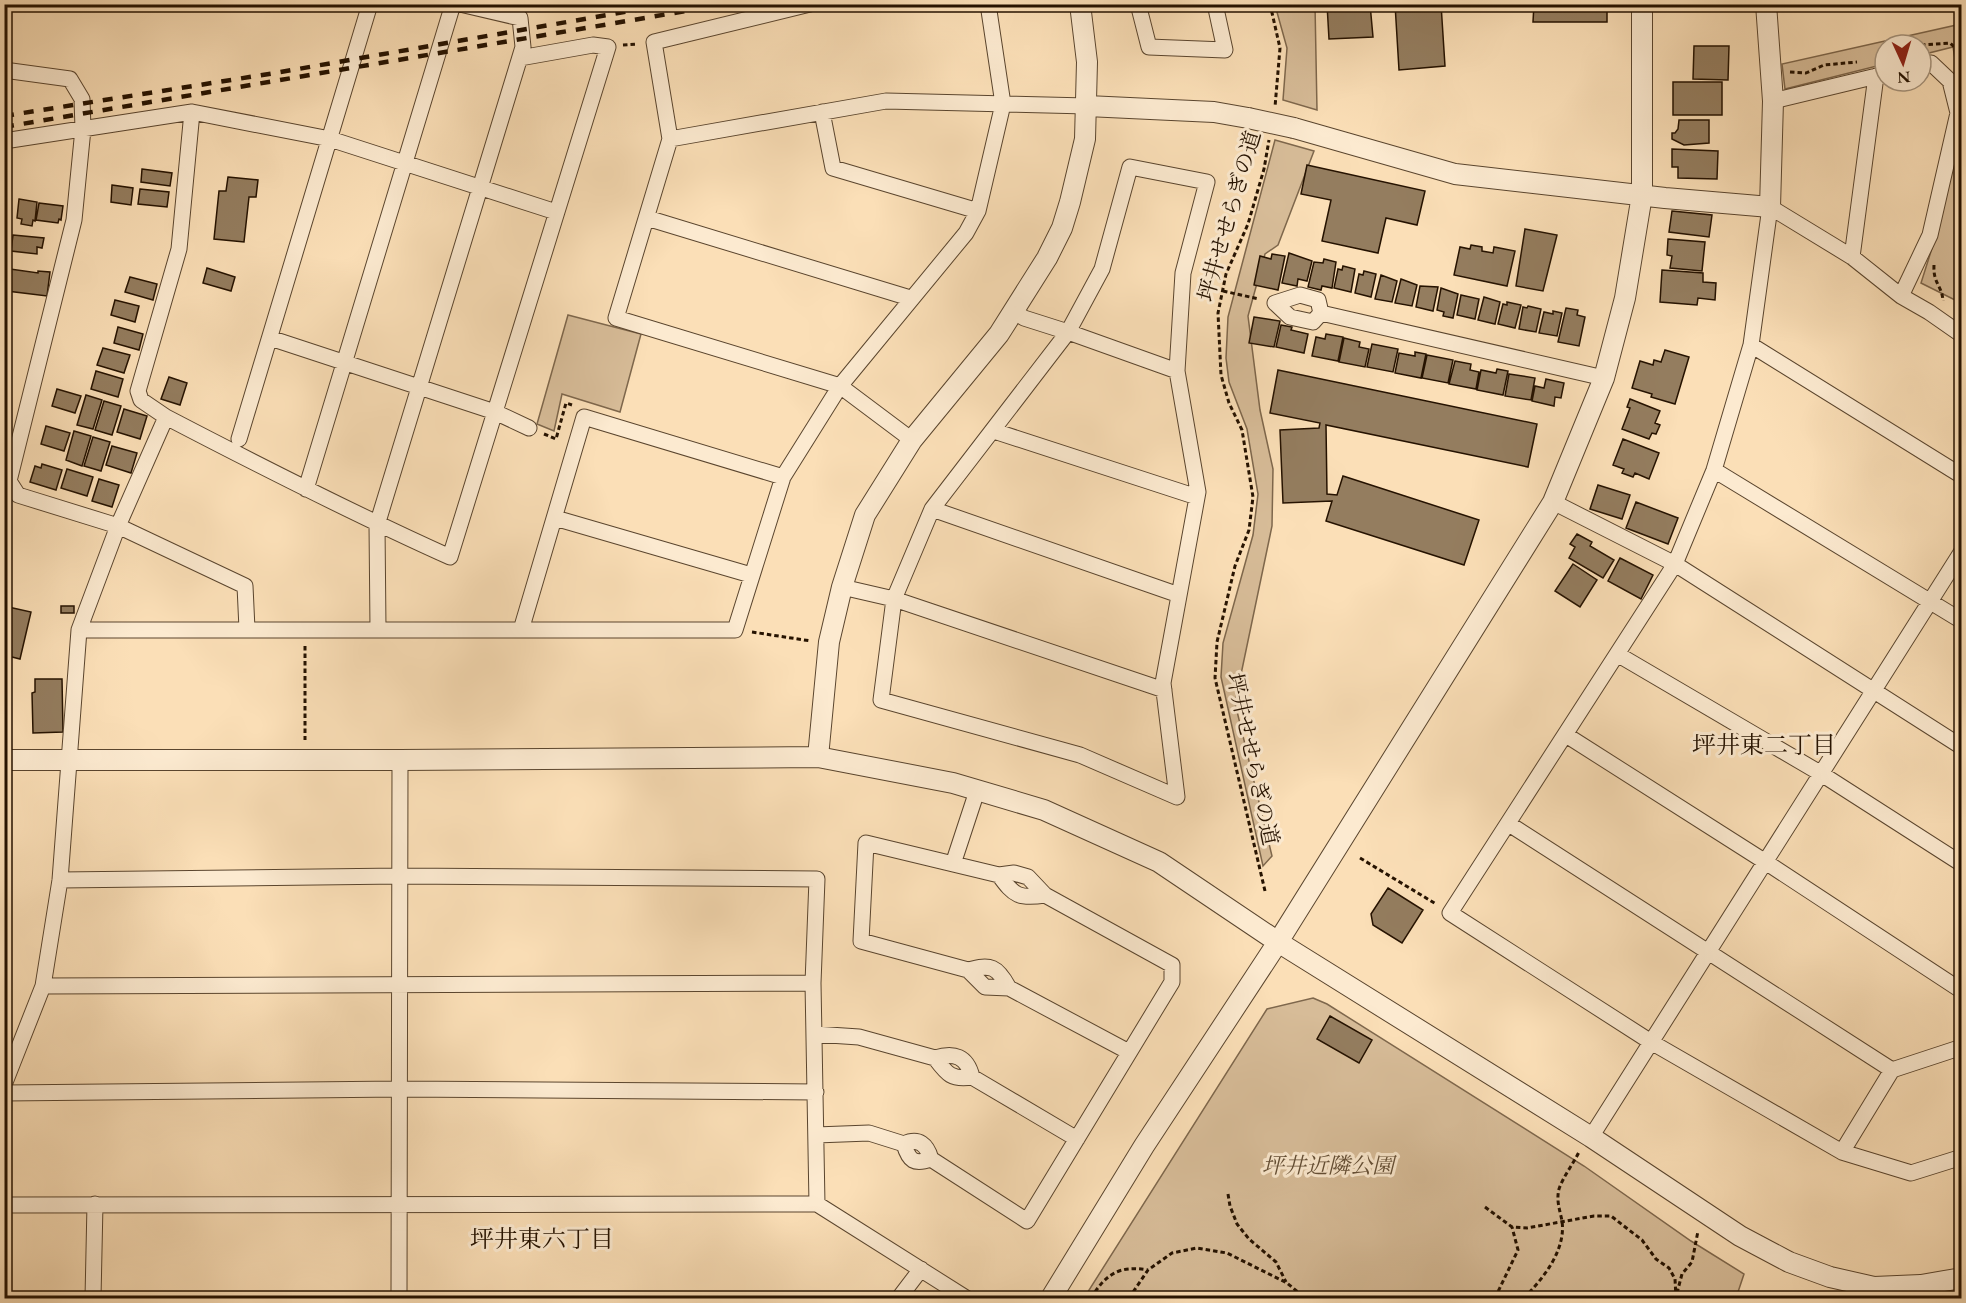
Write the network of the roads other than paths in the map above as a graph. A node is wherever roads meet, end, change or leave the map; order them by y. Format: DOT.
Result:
graph roads {
  1 [pos="370,4"];
  2 [pos="453,4"];
  3 [pos="460,4"];
  4 [pos="810,4"];
  5 [pos="988,4"];
  6 [pos="1080,4"];
  7 [pos="1138,4"];
  8 [pos="1215,4"];
  9 [pos="1642,4"];
  10 [pos="1766,4"];
  11 [pos="483,7"];
  12 [pos="520,58"];
  13 [pos="1933,65"];
  14 [pos="4,70"];
  15 [pos="1873,77"];
  16 [pos="1878,93"];
  17 [pos="1773,101"];
  18 [pos="1003,104"];
  19 [pos="1087,106"];
  20 [pos="192,112"];
  21 [pos="822,112"];
  22 [pos="83,129"];
  23 [pos="330,139"];
  24 [pos="670,139"];
  25 [pos="4,141"];
  26 [pos="405,162"];
  27 [pos="482,187"];
  28 [pos="1642,195"];
  29 [pos="1770,207"];
  30 [pos="556,212"];
  31 [pos="978,212"];
  32 [pos="647,218"];
  33 [pos="1852,257"];
  34 [pos="1901,296"];
  35 [pos="910,298"];
  36 [pos="1015,312"];
  37 [pos="1321,313"];
  38 [pos="1068,332"];
  39 [pos="1962,336"];
  40 [pos="270,338"];
  41 [pos="1751,345"];
  42 [pos="344,362"];
  43 [pos="1177,371"];
  44 [pos="1604,378"];
  45 [pos="840,386"];
  46 [pos="420,387"];
  47 [pos="495,412"];
  48 [pos="166,417"];
  49 [pos="529,428"];
  50 [pos="994,431"];
  51 [pos="239,439"];
  52 [pos="912,440"];
  53 [pos="1714,470"];
  54 [pos="1962,476"];
  55 [pos="783,477"];
  56 [pos="306,489"];
  57 [pos="1197,497"];
  58 [pos="1553,502"];
  59 [pos="933,510"];
  60 [pos="555,518"];
  61 [pos="377,525"];
  62 [pos="118,526"];
  63 [pos="1962,551"];
  64 [pos="1675,564"];
  65 [pos="751,575"];
  66 [pos="842,587"];
  67 [pos="1179,595"];
  68 [pos="894,599"];
  69 [pos="1929,601"];
  70 [pos="1962,621"];
  71 [pos="247,629"];
  72 [pos="378,629"];
  73 [pos="79,630"];
  74 [pos="521,630"];
  75 [pos="1617,654"];
  76 [pos="1164,690"];
  77 [pos="1873,691"];
  78 [pos="1566,735"];
  79 [pos="1962,747"];
  80 [pos="819,757"];
  81 [pos="4,760"];
  82 [pos="71,760"];
  83 [pos="400,760"];
  84 [pos="1820,772"];
  85 [pos="977,790"];
  86 [pos="1509,824"];
  87 [pos="1764,861"];
  88 [pos="952,864"];
  89 [pos="1962,864"];
  90 [pos="400,876"];
  91 [pos="60,880"];
  92 [pos="1278,942"];
  93 [pos="1708,950"];
  94 [pos="813,982"];
  95 [pos="400,984"];
  96 [pos="43,986"];
  97 [pos="1962,991"];
  98 [pos="814,1034"];
  99 [pos="1651,1042"];
  100 [pos="1962,1047"];
  101 [pos="1129,1052"];
  102 [pos="1892,1070"];
  103 [pos="4,1084"];
  104 [pos="399,1089"];
  105 [pos="816,1092"];
  106 [pos="4,1093"];
  107 [pos="816,1135"];
  108 [pos="1077,1139"];
  109 [pos="1585,1145"];
  110 [pos="1842,1152"];
  111 [pos="1962,1157"];
  112 [pos="817,1203"];
  113 [pos="95,1204"];
  114 [pos="4,1205"];
  115 [pos="399,1205"];
  116 [pos="921,1269"];
  117 [pos="1962,1278"];
  118 [pos="1874,1293"];
  119 [pos="93,1299"];
  120 [pos="399,1299"];
  121 [pos="899,1299"];
  122 [pos="966,1299"];
  123 [pos="1051,1299"];
  1 -- 23 [label="street"];
  2 -- 26 [label="street"];
  3 -- 11 [label="street"];
  4 -- 24 [label="street"];
  5 -- 18 [label="street"];
  6 -- 19 [label="street"];
  7 -- 8 [label="street"];
  9 -- 28 [label="street"];
  10 -- 17 [label="street"];
  11 -- 12 [label="street"];
  12 -- 27 [label="street"];
  12 -- 30 [label="street"];
  13 -- 34 [label="street"];
  14 -- 22 [label="street"];
  15 -- 17 [label="street"];
  16 -- 33 [label="street"];
  17 -- 29 [label="street"];
  18 -- 19 [label="street"];
  18 -- 21 [label="street"];
  18 -- 31 [label="street"];
  19 -- 28 [label="street, bridge"];
  19 -- 36 [label="street"];
  20 -- 22 [label="street"];
  20 -- 23 [label="street"];
  20 -- 48 [label="street"];
  21 -- 24 [label="street"];
  21 -- 31 [label="street"];
  22 -- 25 [label="street"];
  22 -- 62 [label="street"];
  23 -- 26 [label="street"];
  23 -- 40 [label="street"];
  24 -- 32 [label="street"];
  26 -- 27 [label="street"];
  26 -- 42 [label="street"];
  27 -- 30 [label="street"];
  27 -- 46 [label="street"];
  28 -- 29 [label="street"];
  28 -- 44 [label="street"];
  29 -- 33 [label="street"];
  29 -- 41 [label="street"];
  30 -- 47 [label="street"];
  31 -- 35 [label="street"];
  32 -- 35 [label="street"];
  32 -- 45 [label="street"];
  33 -- 34 [label="street"];
  34 -- 39 [label="street"];
  35 -- 45 [label="street"];
  36 -- 38 [label="street"];
  36 -- 52 [label="street"];
  37 -- 37 [label="street"];
  37 -- 44 [label="street"];
  38 -- 43 [label="street"];
  38 -- 43 [label="street"];
  38 -- 50 [label="street"];
  40 -- 42 [label="street"];
  40 -- 51 [label="street"];
  41 -- 53 [label="street"];
  41 -- 54 [label="street"];
  42 -- 46 [label="street"];
  42 -- 56 [label="street"];
  43 -- 57 [label="street"];
  44 -- 58 [label="street"];
  45 -- 52 [label="street"];
  45 -- 55 [label="street"];
  46 -- 47 [label="street"];
  46 -- 61 [label="street"];
  47 -- 49 [label="street"];
  47 -- 61 [label="street"];
  48 -- 56 [label="street"];
  48 -- 62 [label="street"];
  50 -- 57 [label="street"];
  50 -- 59 [label="street"];
  52 -- 66 [label="street"];
  53 -- 64 [label="street"];
  53 -- 69 [label="street"];
  55 -- 60 [label="street"];
  55 -- 65 [label="street"];
  56 -- 61 [label="street"];
  57 -- 67 [label="street"];
  58 -- 64 [label="street"];
  58 -- 92 [label="street"];
  59 -- 67 [label="street"];
  59 -- 68 [label="street"];
  60 -- 65 [label="street"];
  60 -- 74 [label="street"];
  61 -- 72 [label="street"];
  62 -- 71 [label="street"];
  62 -- 73 [label="street"];
  63 -- 69 [label="street"];
  64 -- 75 [label="street"];
  64 -- 77 [label="street"];
  65 -- 74 [label="street"];
  66 -- 68 [label="street"];
  66 -- 80 [label="street"];
  67 -- 76 [label="street"];
  68 -- 76 [label="street"];
  68 -- 76 [label="street"];
  69 -- 70 [label="street"];
  69 -- 77 [label="street"];
  71 -- 72 [label="street"];
  71 -- 73 [label="street"];
  72 -- 74 [label="street"];
  73 -- 82 [label="street"];
  75 -- 78 [label="street"];
  75 -- 84 [label="street"];
  77 -- 79 [label="street"];
  77 -- 84 [label="street"];
  78 -- 86 [label="street"];
  78 -- 87 [label="street"];
  80 -- 83 [label="street"];
  80 -- 85 [label="street"];
  81 -- 82 [label="street"];
  82 -- 83 [label="street"];
  82 -- 91 [label="street"];
  83 -- 90 [label="street"];
  84 -- 87 [label="street"];
  84 -- 89 [label="street"];
  85 -- 88 [label="street"];
  85 -- 92 [label="street"];
  86 -- 93 [label="street"];
  86 -- 99 [label="street"];
  87 -- 93 [label="street"];
  87 -- 97 [label="street"];
  88 -- 101 [label="street"];
  88 -- 101 [label="street"];
  90 -- 91 [label="street"];
  90 -- 94 [label="street"];
  90 -- 95 [label="street"];
  91 -- 96 [label="street"];
  92 -- 109 [label="street"];
  92 -- 123 [label="street"];
  93 -- 99 [label="street"];
  93 -- 102 [label="street"];
  94 -- 95 [label="street"];
  94 -- 98 [label="street"];
  95 -- 96 [label="street"];
  95 -- 104 [label="street"];
  96 -- 103 [label="street"];
  98 -- 105 [label="street"];
  98 -- 108 [label="street"];
  99 -- 109 [label="street"];
  99 -- 110 [label="street"];
  100 -- 102 [label="street"];
  101 -- 108 [label="street"];
  102 -- 110 [label="street"];
  104 -- 105 [label="street"];
  104 -- 106 [label="street"];
  104 -- 115 [label="street"];
  105 -- 107 [label="street"];
  107 -- 108 [label="street"];
  107 -- 112 [label="street"];
  109 -- 118 [label="street"];
  110 -- 111 [label="street"];
  112 -- 115 [label="street"];
  112 -- 116 [label="street"];
  113 -- 114 [label="street"];
  113 -- 115 [label="street"];
  113 -- 119 [label="street"];
  115 -- 120 [label="street"];
  116 -- 121 [label="street"];
  116 -- 122 [label="street"];
  117 -- 118 [label="street"];
}
